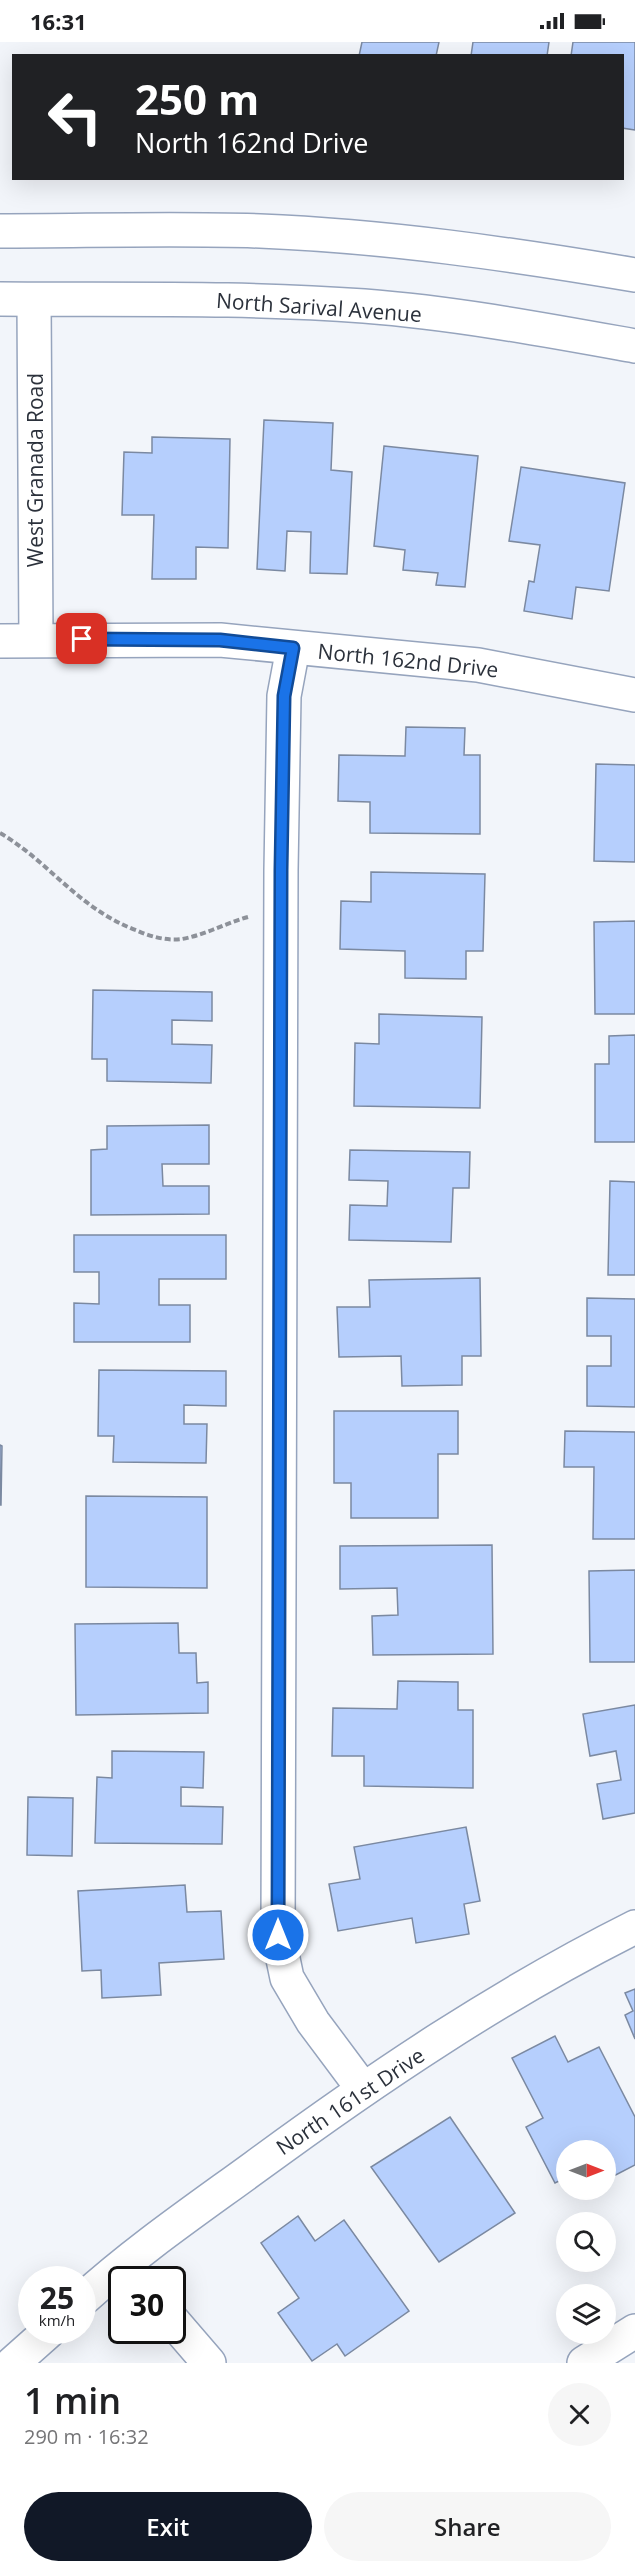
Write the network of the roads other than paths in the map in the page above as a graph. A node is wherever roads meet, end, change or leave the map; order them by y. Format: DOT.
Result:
graph roads {
  1 [pos="0,231"];
  2 [pos="635,275"];
  3 [pos="0,299"];
  4 [pos="34,300"];
  5 [pos="635,346"];
  6 [pos="36,640"];
  7 [pos="0,641"];
  8 [pos="293,648"];
  9 [pos="635,695"];
  10 [pos="635,1927"];
  11 [pos="363,2089"];
  12 [pos="137,2266"];
  13 [pos="635,2331"];
  14 [pos="186,2336"];
  15 [pos="34,2344"];
  16 [pos="13,2363"];
  17 [pos="209,2363"];
  18 [pos="584,2363"];
  1 -- 2 [label="street"];
  3 -- 4 [label="street, North Sarival Avenue"];
  4 -- 5 [label="street, North Sarival Avenue"];
  4 -- 6 [label="street, West Granada Road"];
  6 -- 7 [label="street, North 162nd Drive"];
  6 -- 8 [label="street, North 162nd Drive"];
  8 -- 9 [label="street, North 162nd Drive"];
  8 -- 11 [label="street"];
  10 -- 11 [label="street, North 161st Drive"];
  11 -- 12 [label="street, North 161st Drive"];
  13 -- 18 [label="street"];
  14 -- 17 [label="street"];
  15 -- 16 [label="street"];
}
